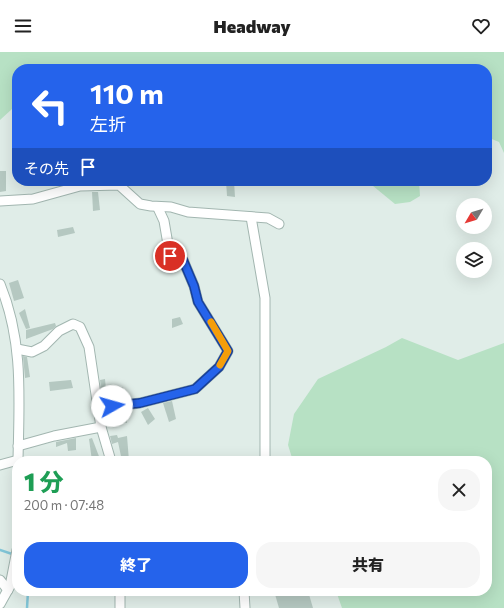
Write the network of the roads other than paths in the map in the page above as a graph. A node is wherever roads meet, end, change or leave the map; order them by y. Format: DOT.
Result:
graph roads {
  1 [pos="80,186"];
  2 [pos="119,186"];
  3 [pos="0,201"];
  4 [pos="158,208"];
  5 [pos="251,217"];
  6 [pos="278,224"];
  7 [pos="0,284"];
  8 [pos="16,349"];
  9 [pos="98,408"];
  10 [pos="101,427"];
  11 [pos="18,446"];
  12 [pos="18,456"];
  13 [pos="110,456"];
  14 [pos="266,456"];
  15 [pos="12,462"];
  16 [pos="0,465"];
  17 [pos="12,572"];
  18 [pos="0,580"];
  19 [pos="8,590"];
  20 [pos="120,596"];
  21 [pos="244,596"];
  22 [pos="0,604"];
  23 [pos="120,608"];
  24 [pos="245,608"];
  1 -- 3 [label="street"];
  2 -- 4 [label="street"];
  4 -- 5 [label="street"];
  4 -- 9 [label="street"];
  5 -- 6 [label="street"];
  5 -- 14 [label="street"];
  7 -- 8 [label="street"];
  8 -- 9 [label="street"];
  8 -- 11 [label="street"];
  9 -- 10 [label="street"];
  10 -- 11 [label="street"];
  10 -- 13 [label="street"];
  11 -- 12 [label="street"];
  15 -- 16 [label="street"];
  17 -- 19 [label="street"];
  18 -- 19 [label="street"];
  19 -- 22 [label="street"];
  20 -- 23 [label="street"];
  21 -- 24 [label="street"];
}
